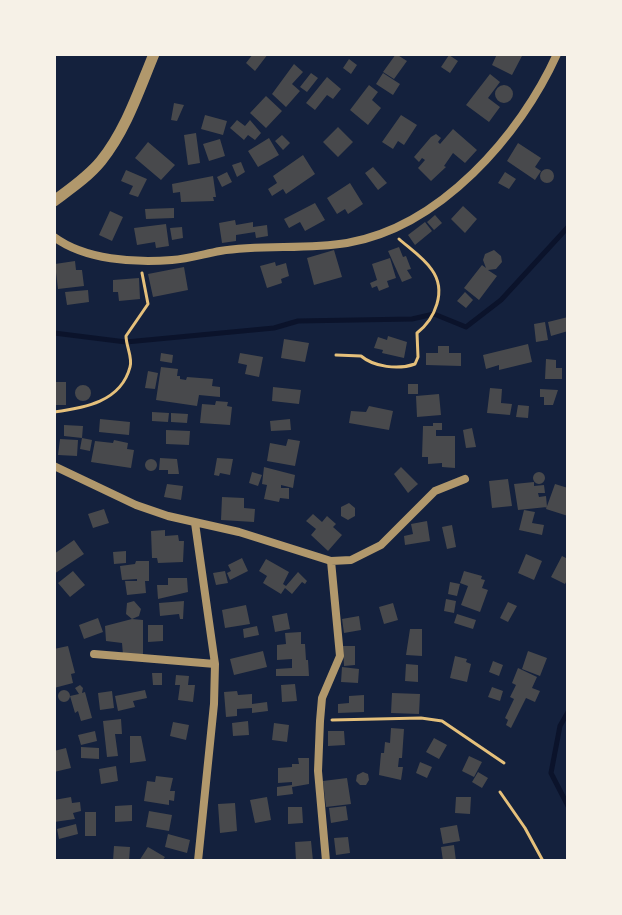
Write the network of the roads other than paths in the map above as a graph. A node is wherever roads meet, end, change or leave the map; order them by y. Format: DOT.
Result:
graph roads {
  1 [pos="154,54"];
  2 [pos="557,54"];
  3 [pos="54,201"];
  4 [pos="54,237"];
  5 [pos="54,466"];
  6 [pos="465,479"];
  7 [pos="195,523"];
  8 [pos="331,561"];
  9 [pos="94,654"];
  10 [pos="215,664"];
  11 [pos="198,861"];
  12 [pos="326,861"];
  1 -- 3 [label="street"];
  2 -- 4 [label="street"];
  5 -- 7 [label="street"];
  6 -- 8 [label="street"];
  7 -- 8 [label="street"];
  7 -- 10 [label="street"];
  8 -- 12 [label="street"];
  9 -- 10 [label="street"];
  10 -- 11 [label="street"];
}
